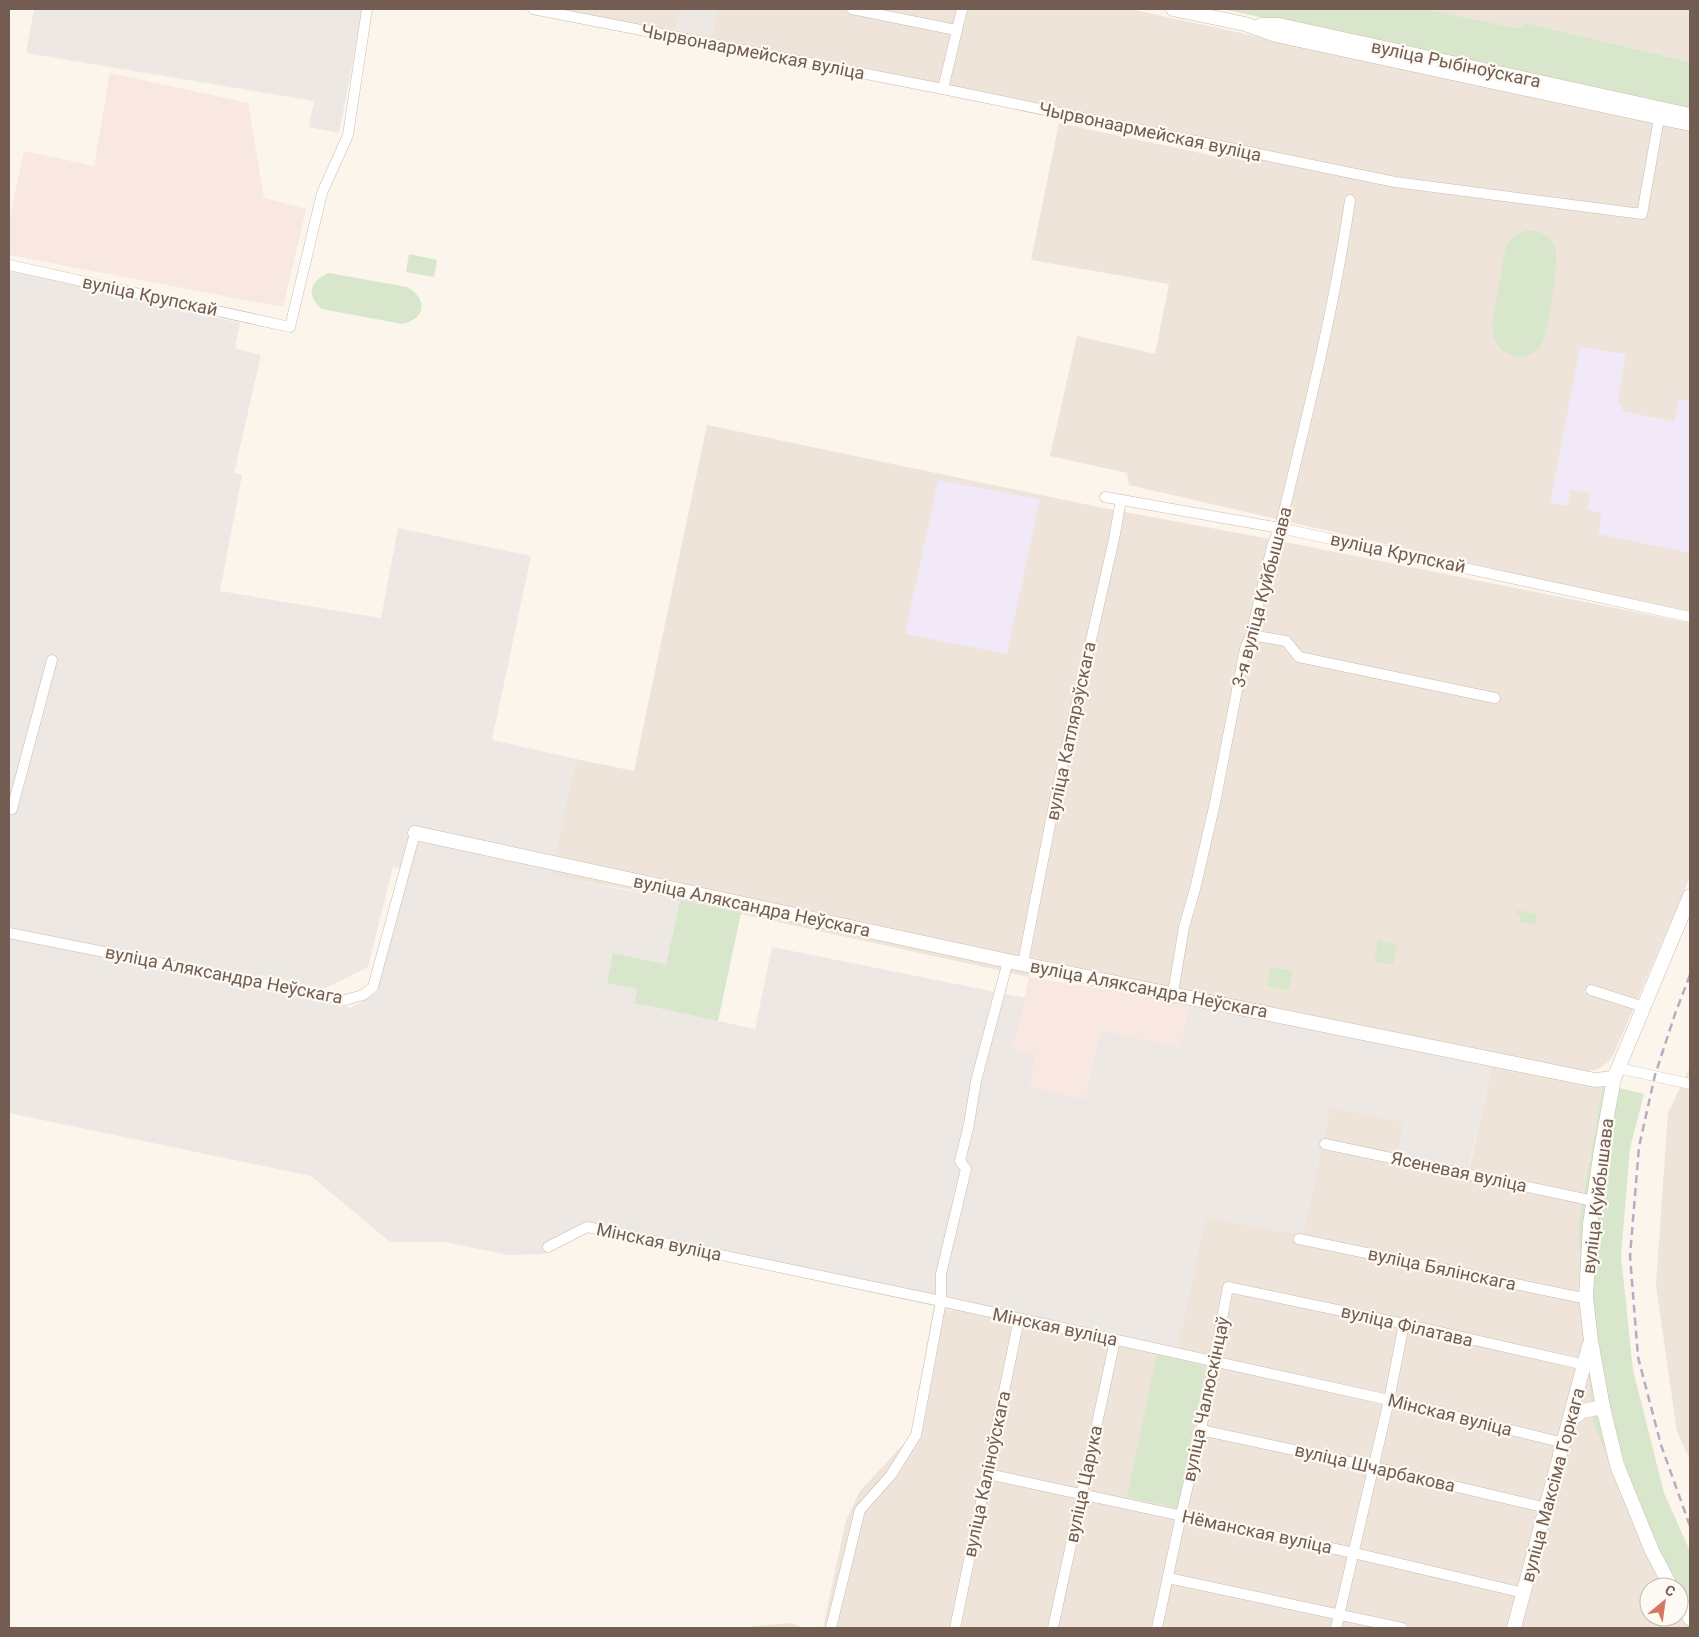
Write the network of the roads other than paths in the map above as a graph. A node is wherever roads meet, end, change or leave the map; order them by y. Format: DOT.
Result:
graph roads {
  1 [pos="367,9"];
  2 [pos="533,9"];
  3 [pos="852,9"];
  4 [pos="962,9"];
  5 [pos="1173,9"];
  6 [pos="1196,11"];
  7 [pos="956,30"];
  8 [pos="943,89"];
  9 [pos="1663,113"];
  10 [pos="1690,114"];
  11 [pos="1690,124"];
  12 [pos="1350,200"];
  13 [pos="9,265"];
  14 [pos="1105,497"];
  15 [pos="1121,500"];
  16 [pos="1280,528"];
  17 [pos="1690,617"];
  18 [pos="1251,635"];
  19 [pos="52,660"];
  20 [pos="1495,698"];
  21 [pos="9,809"];
  22 [pos="415,833"];
  23 [pos="1690,896"];
  24 [pos="9,933"];
  25 [pos="1008,960"];
  26 [pos="1023,963"];
  27 [pos="1591,990"];
  28 [pos="1173,993"];
  29 [pos="1644,1007"];
  30 [pos="1616,1073"];
  31 [pos="1690,1084"];
  32 [pos="1325,1144"];
  33 [pos="1594,1201"];
  34 [pos="1299,1239"];
  35 [pos="548,1247"];
  36 [pos="1228,1287"];
  37 [pos="1586,1297"];
  38 [pos="942,1301"];
  39 [pos="1019,1319"];
  40 [pos="1404,1324"];
  41 [pos="1116,1340"];
  42 [pos="1591,1341"];
  43 [pos="1214,1362"];
  44 [pos="1585,1365"];
  45 [pos="1389,1400"];
  46 [pos="1603,1407"];
  47 [pos="1571,1420"];
  48 [pos="1202,1430"];
  49 [pos="1564,1443"];
  50 [pos="1374,1467"];
  51 [pos="988,1474"];
  52 [pos="1081,1494"];
  53 [pos="1547,1508"];
  54 [pos="1181,1515"];
  55 [pos="1354,1553"];
  56 [pos="1666,1577"];
  57 [pos="1168,1578"];
  58 [pos="1524,1593"];
  59 [pos="1340,1614"];
  60 [pos="831,1628"];
  61 [pos="954,1628"];
  62 [pos="1053,1628"];
  63 [pos="1157,1628"];
  64 [pos="1336,1628"];
  65 [pos="1402,1628"];
  66 [pos="1514,1628"];
  1 -- 13 [label="street, вуліца Крупскай"];
  2 -- 8 [label="street, Чырвонаармейская вуліца"];
  3 -- 7 [label="street"];
  4 -- 7 [label="street"];
  5 -- 6 [label="street, вуліца Рыбіноўскага"];
  6 -- 9 [label="street, вуліца Рыбіноўскага"];
  7 -- 8 [label="street"];
  8 -- 9 [label="street, Чырвонаармейская вуліца"];
  9 -- 10 [label="street"];
  9 -- 11 [label="street"];
  12 -- 16 [label="street, 3-я вуліца Куйбышава"];
  14 -- 15 [label="street, вуліца Крупскай"];
  15 -- 16 [label="street, вуліца Крупскай"];
  15 -- 26 [label="street, вуліца Катлярэўскага"];
  16 -- 17 [label="street, вуліца Крупскай"];
  16 -- 18 [label="street, 3-я вуліца Куйбышава"];
  18 -- 20 [label="street"];
  18 -- 28 [label="street, 3-я вуліца Куйбышава"];
  19 -- 21 [label="street"];
  22 -- 24 [label="street, вуліца Аляксандра Неўскага"];
  22 -- 25 [label="street, вуліца Аляксандра Неўскага"];
  23 -- 29 [label="street, вуліца Куйбышава"];
  25 -- 26 [label="street, вуліца Аляксандра Неўскага"];
  25 -- 38 [label="street"];
  26 -- 28 [label="street, вуліца Аляксандра Неўскага"];
  27 -- 29 [label="street"];
  28 -- 30 [label="street, вуліца Аляксандра Неўскага"];
  29 -- 30 [label="street, вуліца Куйбышава"];
  30 -- 31 [label="street, вуліца Аляксандра Неўскага"];
  30 -- 33 [label="street, вуліца Куйбышава"];
  32 -- 33 [label="street, Ясеневая вуліца"];
  33 -- 37 [label="street, вуліца Куйбышава"];
  34 -- 37 [label="street, вуліца Бялінскага"];
  35 -- 38 [label="street, Мінская вуліца"];
  36 -- 40 [label="street, вуліца Філатава"];
  36 -- 43 [label="street, вуліца Чалюскінцаў"];
  37 -- 42 [label="street, вуліца Куйбышава"];
  38 -- 39 [label="street, Мінская вуліца"];
  38 -- 60 [label="street"];
  39 -- 41 [label="street, Мінская вуліца"];
  39 -- 51 [label="street, вуліца Каліноўскага"];
  40 -- 44 [label="street, вуліца Філатава"];
  40 -- 45 [label="street"];
  41 -- 43 [label="street, Мінская вуліца"];
  41 -- 52 [label="street, вуліца Царука"];
  42 -- 44 [label="street, вуліца Максіма Горкага"];
  42 -- 46 [label="street, вуліца Куйбышава"];
  43 -- 45 [label="street, Мінская вуліца"];
  43 -- 48 [label="street, вуліца Чалюскінцаў"];
  44 -- 47 [label="street, вуліца Максіма Горкага"];
  45 -- 49 [label="street, Мінская вуліца"];
  45 -- 50 [label="street"];
  46 -- 47 [label="street"];
  46 -- 56 [label="street, вуліца Куйбышава"];
  47 -- 49 [label="street, вуліца Максіма Горкага"];
  48 -- 50 [label="street, вуліца Шчарбакова"];
  48 -- 54 [label="street, вуліца Чалюскінцаў"];
  49 -- 53 [label="street, вуліца Максіма Горкага"];
  50 -- 53 [label="street, вуліца Шчарбакова"];
  50 -- 55 [label="street"];
  51 -- 52 [label="street, Нёманская вуліца"];
  51 -- 61 [label="street, вуліца Каліноўскага"];
  52 -- 54 [label="street, Нёманская вуліца"];
  52 -- 62 [label="street, вуліца Царука"];
  53 -- 58 [label="street, вуліца Максіма Горкага"];
  54 -- 55 [label="street, Нёманская вуліца"];
  54 -- 57 [label="street, вуліца Чалюскінцаў"];
  55 -- 58 [label="street, Нёманская вуліца"];
  55 -- 59 [label="street"];
  57 -- 59 [label="street"];
  57 -- 63 [label="street, вуліца Чалюскінцаў"];
  58 -- 66 [label="street, вуліца Максіма Горкага"];
  59 -- 64 [label="street"];
  59 -- 65 [label="street"];
}
